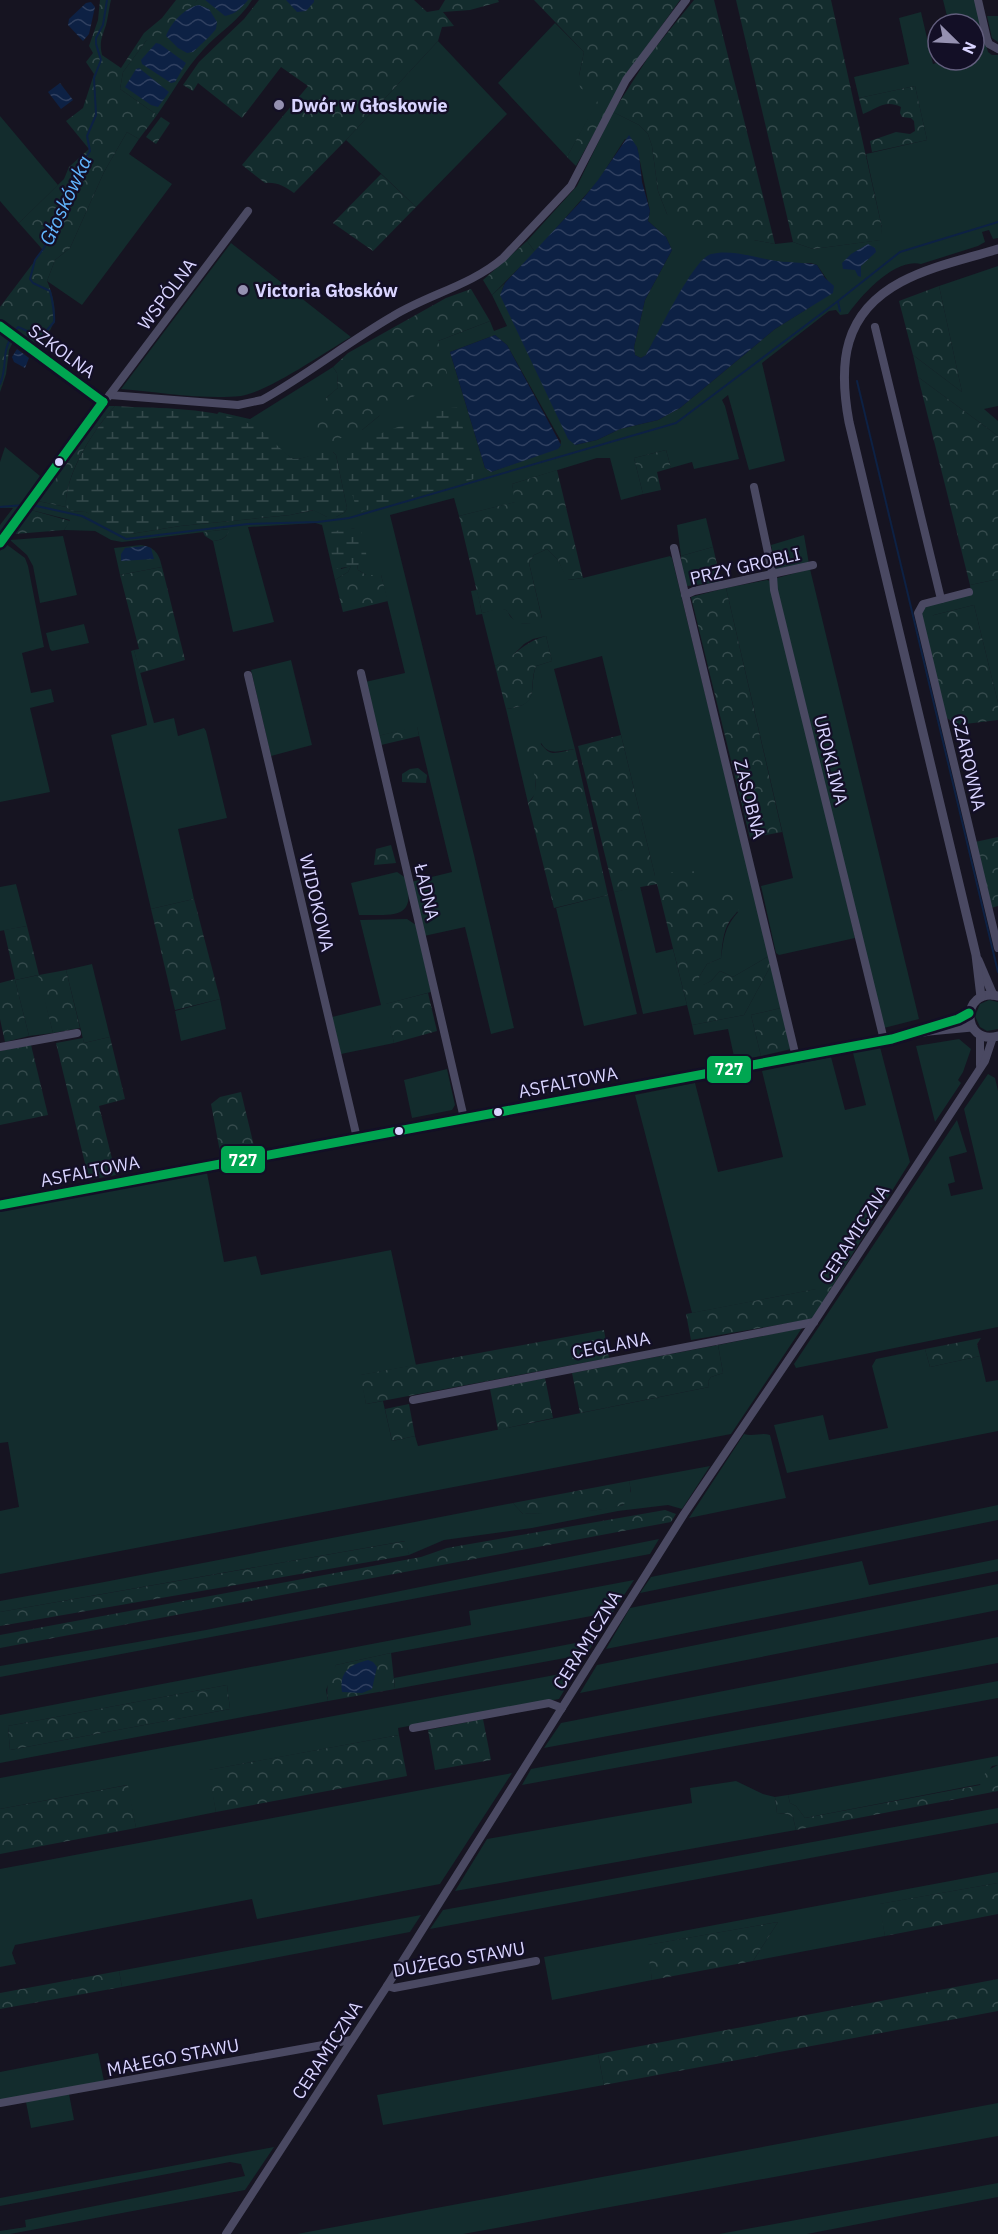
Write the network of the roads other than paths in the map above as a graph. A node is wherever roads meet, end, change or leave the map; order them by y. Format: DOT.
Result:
graph roads {
  1 [pos="686,0"];
  2 [pos="978,0"];
  3 [pos="998,49"];
  4 [pos="248,211"];
  5 [pos="998,249"];
  6 [pos="875,327"];
  7 [pos="3,329"];
  8 [pos="106,399"];
  9 [pos="754,487"];
  10 [pos="0,543"];
  11 [pos="674,548"];
  12 [pos="813,565"];
  13 [pos="773,576"];
  14 [pos="969,592"];
  15 [pos="685,596"];
  16 [pos="941,598"];
  17 [pos="360,673"];
  18 [pos="248,675"];
  19 [pos="998,948"];
  20 [pos="976,955"];
  21 [pos="996,995"];
  22 [pos="981,997"];
  23 [pos="969,1013"];
  24 [pos="972,1027"];
  25 [pos="929,1031"];
  26 [pos="77,1033"];
  27 [pos="980,1035"];
  28 [pos="995,1036"];
  29 [pos="884,1040"];
  30 [pos="0,1047"];
  31 [pos="796,1057"];
  32 [pos="979,1066"];
  33 [pos="464,1118"];
  34 [pos="357,1138"];
  35 [pos="0,1205"];
  36 [pos="814,1322"];
  37 [pos="413,1400"];
  38 [pos="562,1708"];
  39 [pos="412,1728"];
  40 [pos="536,1961"];
  41 [pos="387,1986"];
  42 [pos="351,2040"];
  43 [pos="0,2103"];
  44 [pos="226,2234"];
  1 -- 8 [label="street"];
  2 -- 3 [label="street"];
  4 -- 8 [label="street, WSPÓLNA"];
  5 -- 20 [label="street"];
  6 -- 16 [label="street"];
  7 -- 8 [label="street, SZKOLNA"];
  8 -- 10 [label="street"];
  9 -- 13 [label="street, UROKLIWA"];
  11 -- 15 [label="street, ZASOBNA"];
  12 -- 13 [label="street, PRZY GROBLI"];
  13 -- 15 [label="street, PRZY GROBLI"];
  13 -- 29 [label="street, UROKLIWA"];
  14 -- 16 [label="street, CZAROWNA"];
  15 -- 31 [label="street, ZASOBNA"];
  16 -- 19 [label="street, CZAROWNA"];
  17 -- 33 [label="street, ŁADNA"];
  18 -- 34 [label="street, WIDOKOWA"];
  20 -- 21 [label="street"];
  20 -- 22 [label="street"];
  21 -- 22 [label="street"];
  22 -- 23 [label="street"];
  23 -- 24 [label="street"];
  23 -- 25 [label="street, ASFALTOWA"];
  24 -- 25 [label="street, ASFALTOWA"];
  24 -- 27 [label="street"];
  25 -- 29 [label="street, ASFALTOWA"];
  26 -- 30 [label="street"];
  27 -- 28 [label="street"];
  27 -- 32 [label="street"];
  28 -- 32 [label="street, CERAMICZNA"];
  29 -- 31 [label="street, ASFALTOWA"];
  31 -- 33 [label="street, ASFALTOWA"];
  32 -- 36 [label="street, CERAMICZNA"];
  33 -- 34 [label="street, ASFALTOWA"];
  34 -- 35 [label="street, ASFALTOWA"];
  36 -- 37 [label="street, CEGLANA"];
  36 -- 38 [label="street, CERAMICZNA"];
  38 -- 39 [label="street"];
  38 -- 41 [label="street, CERAMICZNA"];
  40 -- 41 [label="street, DUŻEGO STAWU"];
  41 -- 42 [label="street, CERAMICZNA"];
  42 -- 43 [label="street, MAŁEGO STAWU"];
  42 -- 44 [label="street, CERAMICZNA"];
}
